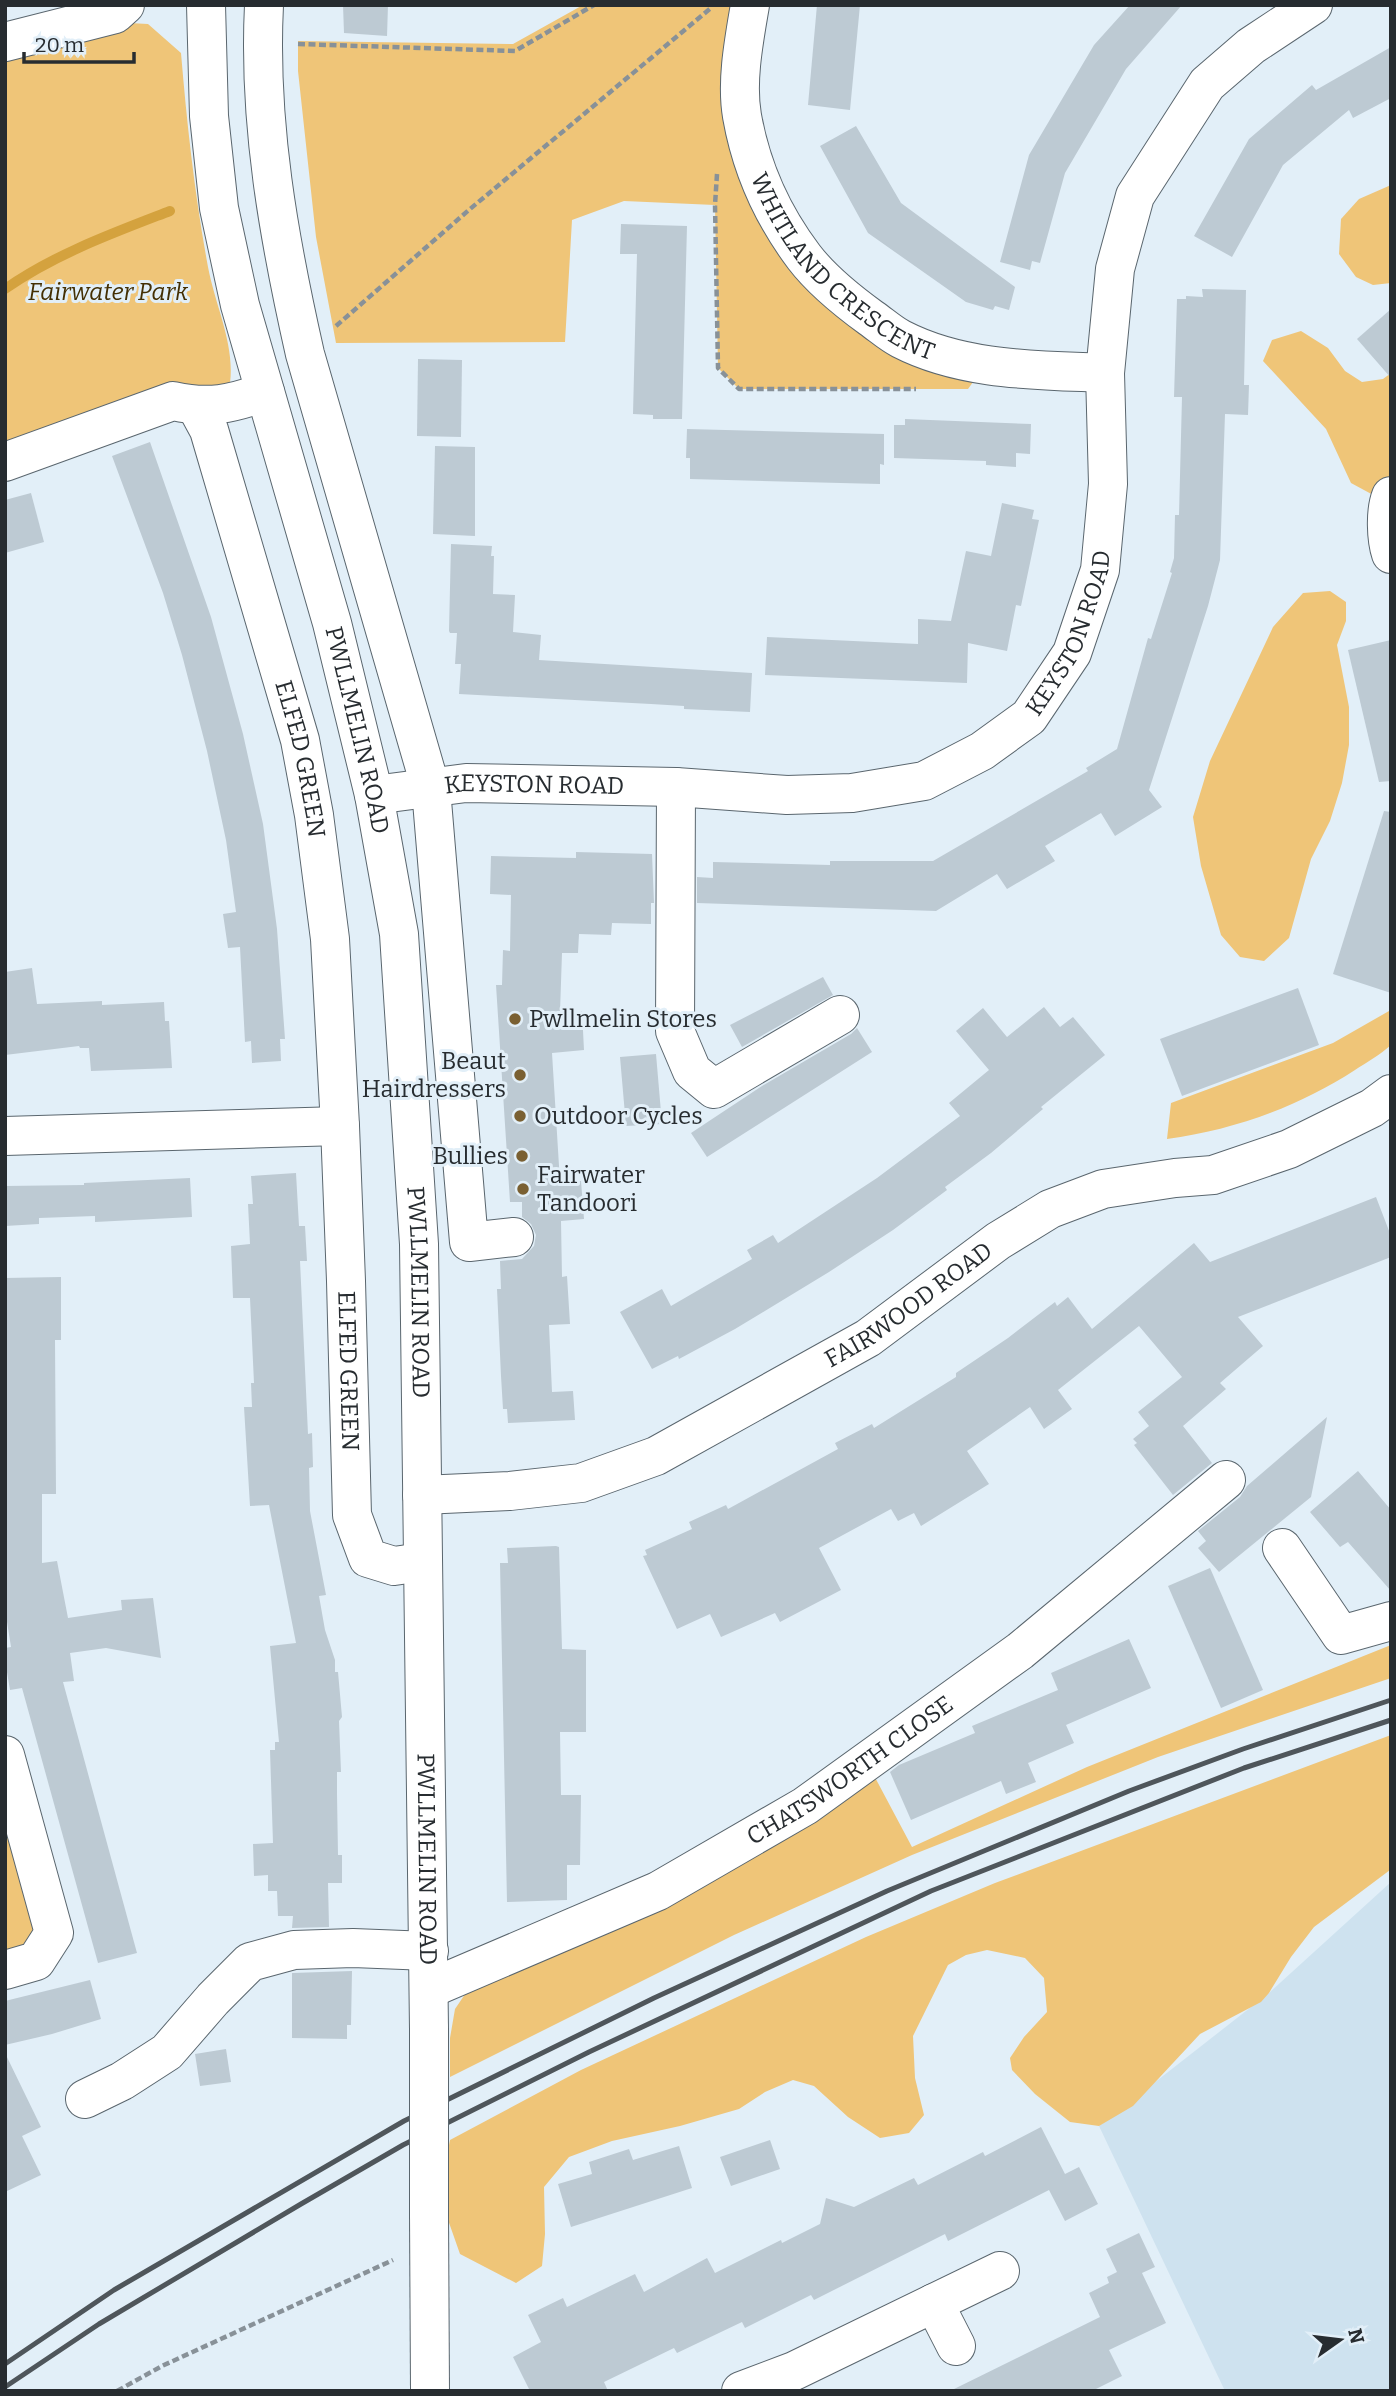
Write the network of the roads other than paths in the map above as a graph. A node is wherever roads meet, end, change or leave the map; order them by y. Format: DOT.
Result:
graph roads {
  1 [pos="125,5"];
  2 [pos="206,5"];
  3 [pos="264,5"];
  4 [pos="750,5"];
  5 [pos="1313,5"];
  6 [pos="5,42"];
  7 [pos="1105,373"];
  8 [pos="265,392"];
  9 [pos="196,406"];
  10 [pos="5,462"];
  11 [pos="1391,496"];
  12 [pos="1391,554"];
  13 [pos="676,788"];
  14 [pos="431,789"];
  15 [pos="374,795"];
  16 [pos="840,1015"];
  17 [pos="1391,1094"];
  18 [pos="340,1126"];
  19 [pos="5,1136"];
  20 [pos="514,1237"];
  21 [pos="1226,1480"];
  22 [pos="422,1495"];
  23 [pos="1282,1548"];
  24 [pos="422,1562"];
  25 [pos="1391,1621"];
  26 [pos="5,1755"];
  27 [pos="429,1951"];
  28 [pos="5,1970"];
  29 [pos="429,1989"];
  30 [pos="85,2099"];
  31 [pos="1000,2271"];
  32 [pos="934,2303"];
  33 [pos="956,2346"];
  34 [pos="430,2391"];
  35 [pos="741,2391"];
  1 -- 6 [label="street"];
  2 -- 8 [label="street, PWLLMELIN ROAD"];
  3 -- 14 [label="street, PWLLMELIN ROAD"];
  4 -- 7 [label="street, WHITLAND CRESCENT"];
  5 -- 7 [label="street, KEYSTON ROAD"];
  7 -- 13 [label="street, KEYSTON ROAD"];
  8 -- 9 [label="street"];
  8 -- 15 [label="street, PWLLMELIN ROAD"];
  9 -- 10 [label="street"];
  9 -- 18 [label="street, ELFED GREEN"];
  11 -- 12 [label="street"];
  13 -- 14 [label="street, KEYSTON ROAD"];
  13 -- 16 [label="street"];
  14 -- 15 [label="street, KEYSTON ROAD"];
  14 -- 20 [label="street, PWLLMELIN ROAD"];
  15 -- 22 [label="street, PWLLMELIN ROAD"];
  17 -- 22 [label="street, FAIRWOOD ROAD"];
  18 -- 19 [label="street"];
  18 -- 24 [label="street, ELFED GREEN"];
  21 -- 29 [label="street, CHATSWORTH CLOSE"];
  22 -- 24 [label="street, PWLLMELIN ROAD"];
  23 -- 25 [label="street"];
  24 -- 27 [label="street, PWLLMELIN ROAD"];
  26 -- 28 [label="street"];
  27 -- 29 [label="street, PWLLMELIN ROAD"];
  27 -- 30 [label="street"];
  29 -- 34 [label="street, PWLLMELIN ROAD, bridge"];
  31 -- 32 [label="street"];
  32 -- 33 [label="street"];
  32 -- 35 [label="street"];
}
